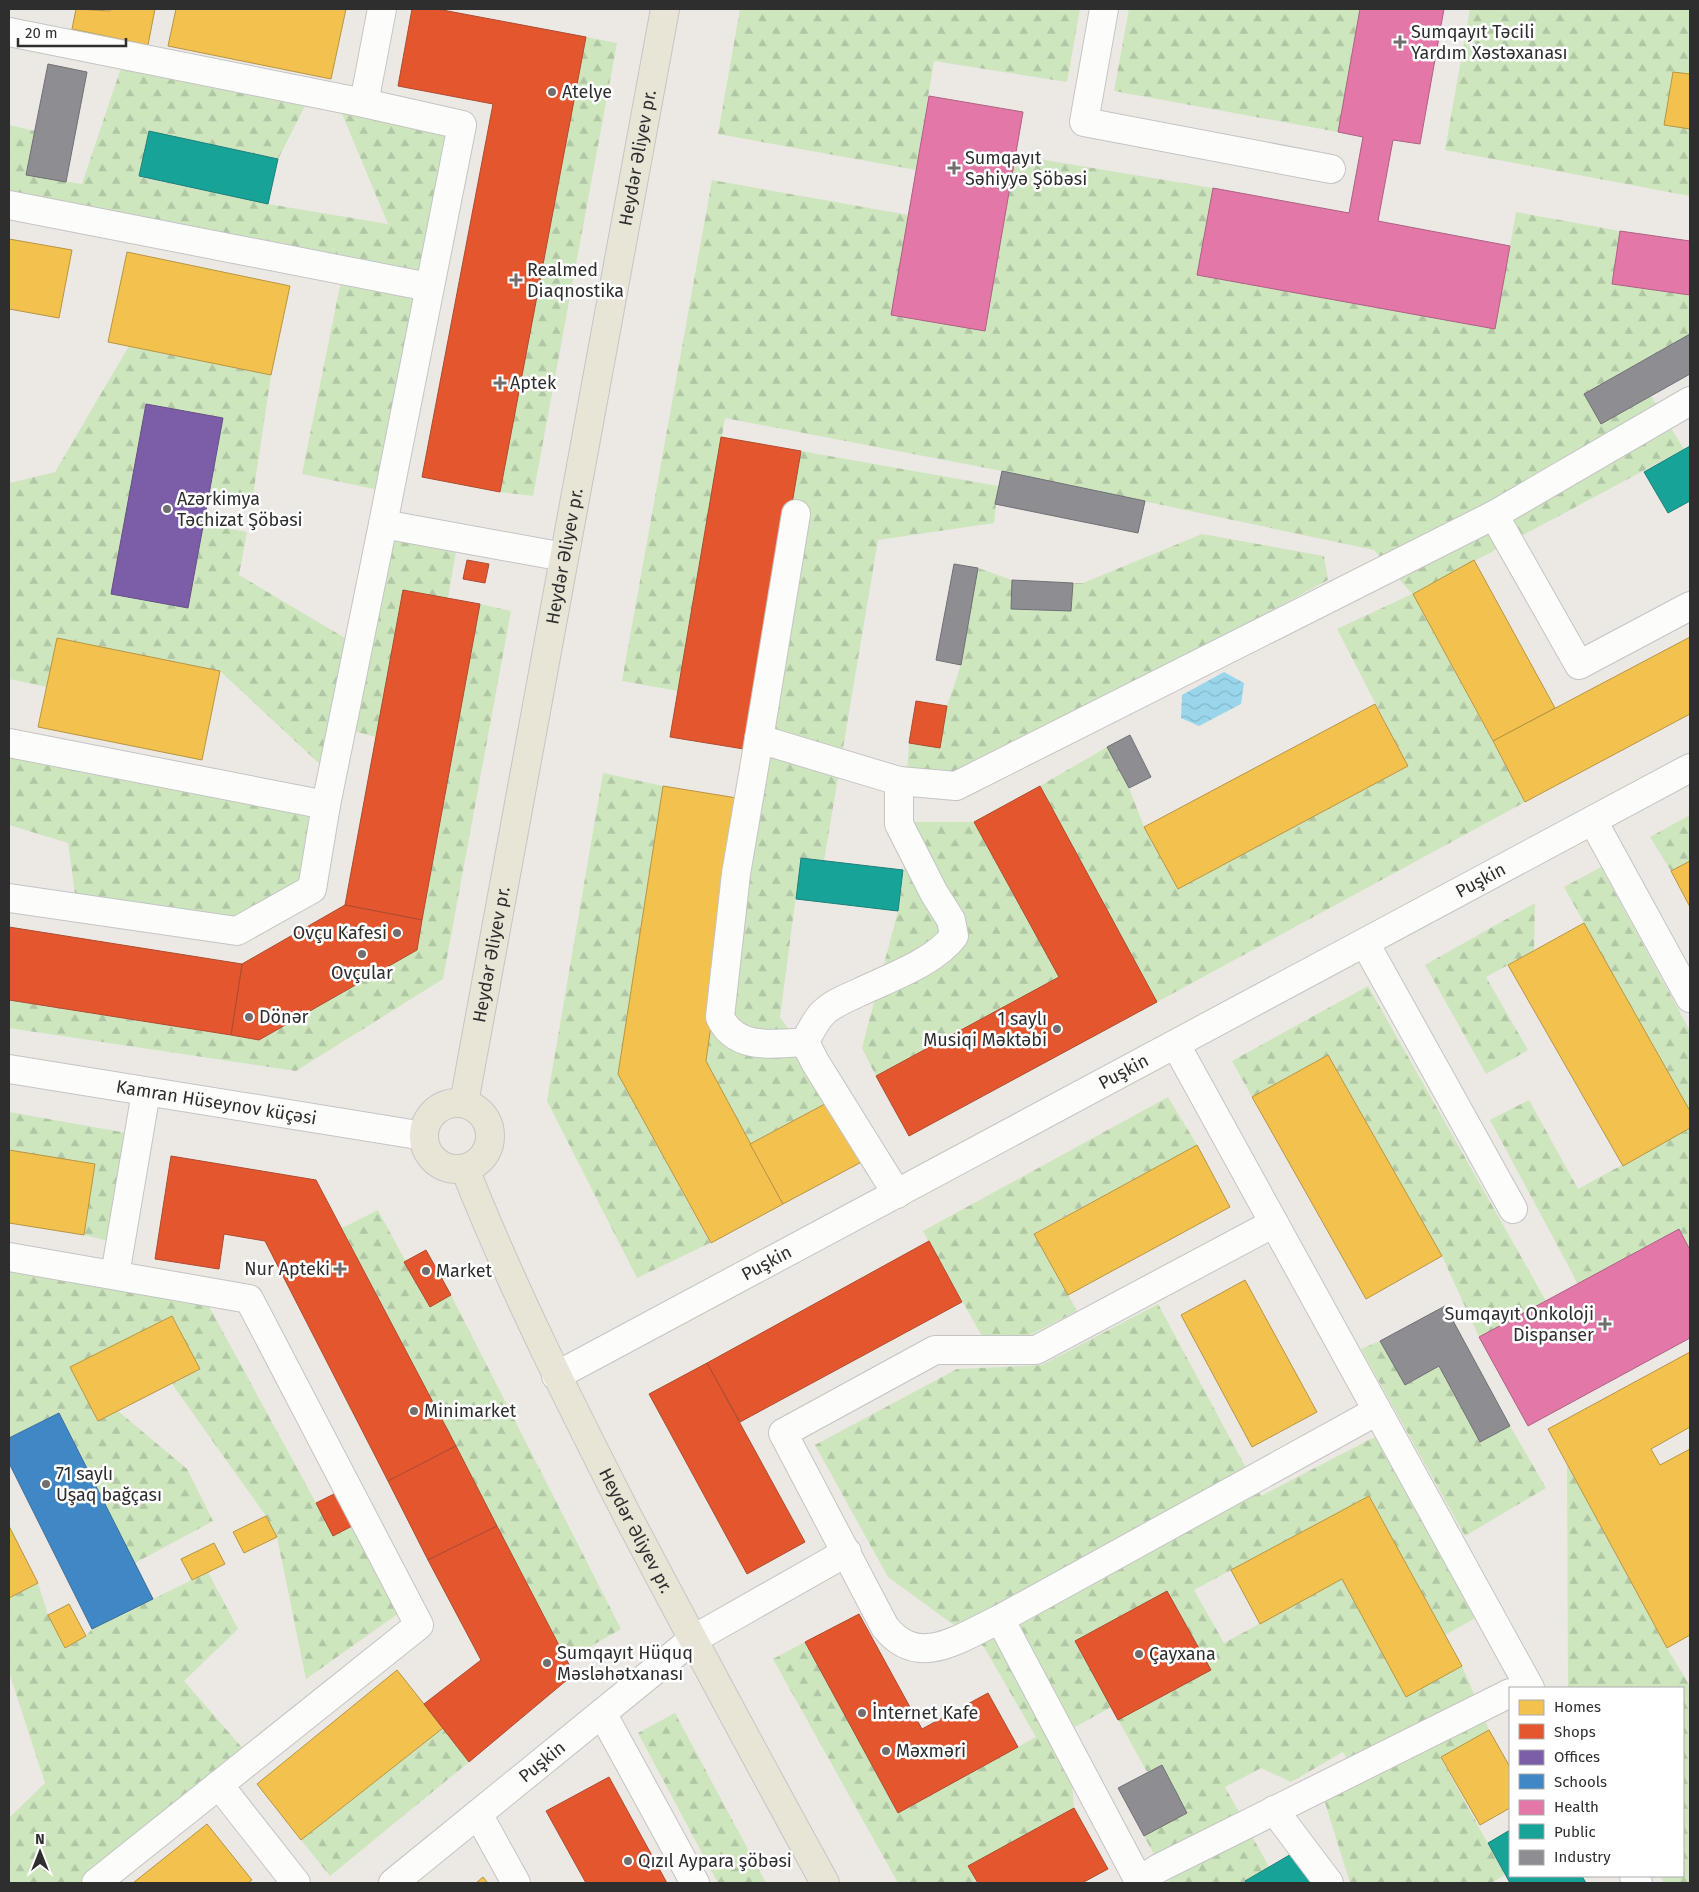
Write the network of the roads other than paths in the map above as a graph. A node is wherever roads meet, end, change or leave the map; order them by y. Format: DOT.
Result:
graph roads {
  1 [pos="382,9"];
  2 [pos="665,9"];
  3 [pos="1104,9"];
  4 [pos="9,32"];
  5 [pos="364,103"];
  6 [pos="1330,169"];
  7 [pos="9,205"];
  8 [pos="429,287"];
  9 [pos="1690,400"];
  10 [pos="796,514"];
  11 [pos="1494,515"];
  12 [pos="382,524"];
  13 [pos="564,557"];
  14 [pos="1690,606"];
  15 [pos="759,739"];
  16 [pos="9,743"];
  17 [pos="1690,768"];
  18 [pos="900,781"];
  19 [pos="326,804"];
  20 [pos="1593,821"];
  21 [pos="9,898"];
  22 [pos="1365,943"];
  23 [pos="1687,984"];
  24 [pos="805,1042"];
  25 [pos="1176,1045"];
  26 [pos="9,1069"];
  27 [pos="146,1092"];
  28 [pos="464,1103"];
  29 [pos="424,1136"];
  30 [pos="465,1169"];
  31 [pos="897,1194"];
  32 [pos="1513,1208"];
  33 [pos="1274,1224"];
  34 [pos="9,1257"];
  35 [pos="116,1275"];
  36 [pos="556,1376"];
  37 [pos="1377,1410"];
  38 [pos="847,1552"];
  39 [pos="1000,1618"];
  40 [pos="692,1640"];
  41 [pos="1521,1687"];
  42 [pos="1509,1694"];
  43 [pos="602,1713"];
  44 [pos="220,1785"];
  45 [pos="1274,1810"];
  46 [pos="478,1814"];
  47 [pos="1139,1882"];
  48 [pos="96,1883"];
  49 [pos="296,1883"];
  50 [pos="393,1883"];
  51 [pos="516,1883"];
  52 [pos="695,1883"];
  53 [pos="825,1883"];
  54 [pos="1329,1883"];
  1 -- 5 [label="street"];
  2 -- 13 [label="main road, Heydər Əliyev pr."];
  3 -- 6 [label="street"];
  4 -- 5 [label="street"];
  5 -- 8 [label="street"];
  7 -- 8 [label="street"];
  8 -- 12 [label="street"];
  9 -- 11 [label="street"];
  10 -- 15 [label="street"];
  11 -- 14 [label="street"];
  11 -- 18 [label="street"];
  12 -- 13 [label="street"];
  12 -- 19 [label="street"];
  13 -- 28 [label="main road, Heydər Əliyev pr."];
  15 -- 18 [label="street"];
  15 -- 24 [label="street"];
  16 -- 19 [label="street"];
  17 -- 20 [label="street, Puşkin"];
  18 -- 24 [label="street"];
  19 -- 21 [label="street"];
  20 -- 22 [label="street, Puşkin"];
  20 -- 23 [label="street"];
  22 -- 25 [label="street, Puşkin"];
  22 -- 32 [label="street"];
  24 -- 31 [label="street"];
  25 -- 31 [label="street, Puşkin"];
  25 -- 33 [label="street"];
  26 -- 27 [label="street, Kamran Hüseynov küçəsi"];
  27 -- 29 [label="street, Kamran Hüseynov küçəsi"];
  27 -- 35 [label="street"];
  28 -- 29 [label="main road"];
  28 -- 30 [label="main road"];
  29 -- 30 [label="main road"];
  30 -- 36 [label="main road, Heydər Əliyev pr."];
  31 -- 36 [label="street, Puşkin"];
  33 -- 37 [label="street"];
  33 -- 38 [label="street"];
  34 -- 35 [label="street"];
  35 -- 44 [label="street"];
  36 -- 40 [label="main road, Heydər Əliyev pr."];
  37 -- 39 [label="street"];
  37 -- 41 [label="street"];
  38 -- 39 [label="street"];
  38 -- 40 [label="street, Puşkin"];
  39 -- 47 [label="street"];
  40 -- 43 [label="street, Puşkin"];
  40 -- 53 [label="main road, Heydər Əliyev pr."];
  42 -- 45 [label="street"];
  43 -- 46 [label="street, Puşkin"];
  43 -- 52 [label="street"];
  44 -- 48 [label="street"];
  44 -- 49 [label="street"];
  45 -- 47 [label="street"];
  45 -- 54 [label="street"];
  46 -- 50 [label="street, Puşkin"];
  46 -- 51 [label="street"];
}
